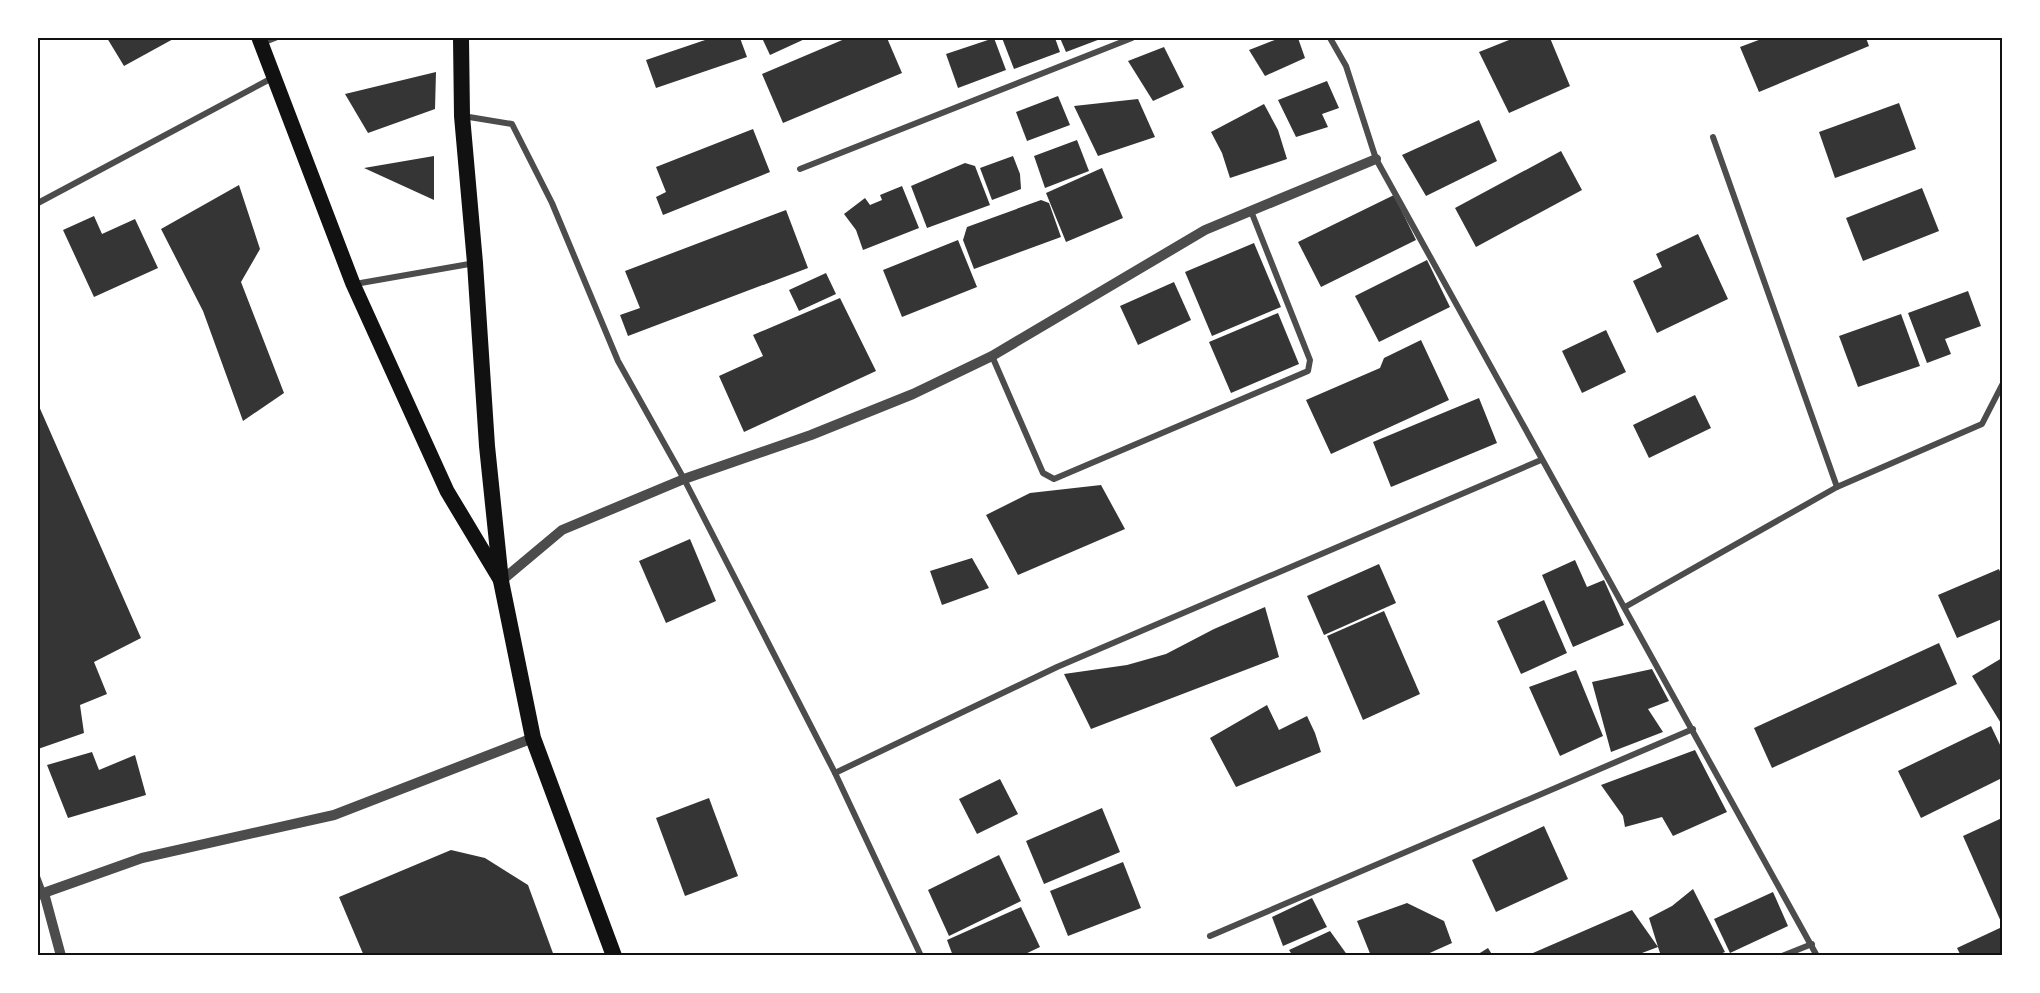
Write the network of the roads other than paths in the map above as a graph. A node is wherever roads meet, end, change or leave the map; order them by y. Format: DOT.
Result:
graph roads {
  1 [pos="461,38"];
  2 [pos="1132,38"];
  3 [pos="1330,38"];
  4 [pos="265,39"];
  5 [pos="274,77"];
  6 [pos="462,116"];
  7 [pos="1713,137"];
  8 [pos="1376,159"];
  9 [pos="800,169"];
  10 [pos="38,203"];
  11 [pos="1251,211"];
  12 [pos="476,263"];
  13 [pos="353,284"];
  14 [pos="992,356"];
  15 [pos="2002,385"];
  16 [pos="1541,460"];
  17 [pos="684,479"];
  18 [pos="1837,487"];
  19 [pos="501,581"];
  20 [pos="1625,607"];
  21 [pos="1693,729"];
  22 [pos="533,738"];
  23 [pos="835,773"];
  24 [pos="38,877"];
  25 [pos="41,894"];
  26 [pos="1210,936"];
  27 [pos="1812,944"];
  28 [pos="61,956"];
  29 [pos="614,956"];
  30 [pos="921,956"];
  31 [pos="1782,956"];
  32 [pos="1817,956"];
  1 -- 6 [label="highway"];
  2 -- 9 [label="street"];
  3 -- 8 [label="street"];
  4 -- 5 [label="main road"];
  5 -- 10 [label="street"];
  5 -- 13 [label="main road"];
  6 -- 12 [label="highway"];
  6 -- 17 [label="street"];
  7 -- 18 [label="street"];
  8 -- 11 [label="street"];
  8 -- 16 [label="street"];
  11 -- 14 [label="street"];
  11 -- 14 [label="street"];
  12 -- 13 [label="street"];
  12 -- 19 [label="highway"];
  13 -- 19 [label="main road"];
  14 -- 17 [label="street"];
  15 -- 18 [label="street"];
  16 -- 20 [label="street"];
  16 -- 23 [label="street"];
  17 -- 19 [label="street"];
  17 -- 23 [label="street"];
  18 -- 20 [label="street"];
  19 -- 22 [label="highway"];
  20 -- 21 [label="street"];
  21 -- 26 [label="street"];
  21 -- 27 [label="street"];
  22 -- 25 [label="street"];
  22 -- 29 [label="highway"];
  23 -- 30 [label="street"];
  24 -- 25 [label="lane"];
  25 -- 28 [label="street"];
  27 -- 31 [label="street"];
  27 -- 32 [label="street"];
}
